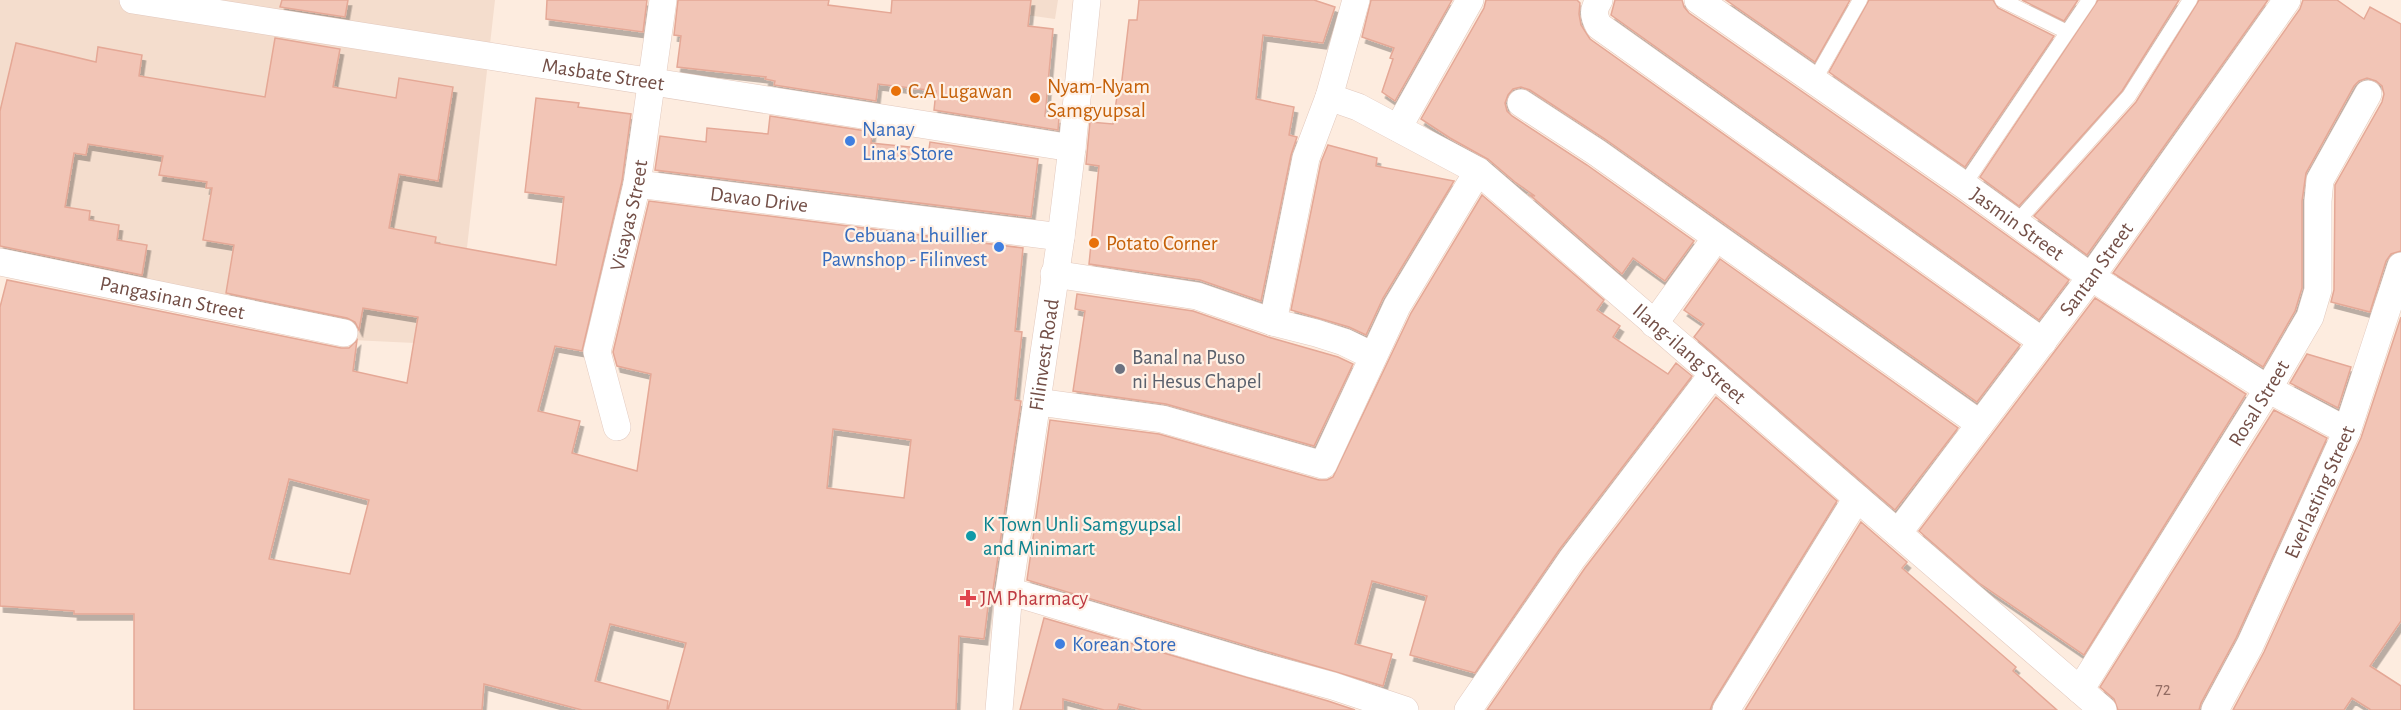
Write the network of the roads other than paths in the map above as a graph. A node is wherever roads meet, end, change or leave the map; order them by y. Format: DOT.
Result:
graph roads {
  1 [pos="133,0"];
  2 [pos="663,0"];
  3 [pos="1087,0"];
  4 [pos="1356,0"];
  5 [pos="1470,0"];
  6 [pos="1599,0"];
  7 [pos="1698,0"];
  8 [pos="1860,0"];
  9 [pos="2002,0"];
  10 [pos="2088,0"];
  11 [pos="2190,0"];
  12 [pos="2287,0"];
  13 [pos="2067,32"];
  14 [pos="1814,81"];
  15 [pos="651,83"];
  16 [pos="2368,94"];
  17 [pos="1329,96"];
  18 [pos="1521,103"];
  19 [pos="1398,128"];
  20 [pos="1072,148"];
  21 [pos="1478,171"];
  22 [pos="637,184"];
  23 [pos="1964,185"];
  24 [pos="2016,223"];
  25 [pos="1061,237"];
  26 [pos="1716,238"];
  27 [pos="0,262"];
  28 [pos="2401,266"];
  29 [pos="1054,274"];
  30 [pos="2091,277"];
  31 [pos="1273,322"];
  32 [pos="1654,324"];
  33 [pos="344,333"];
  34 [pos="2043,342"];
  35 [pos="1373,356"];
  36 [pos="1713,374"];
  37 [pos="2268,389"];
  38 [pos="1038,402"];
  39 [pos="1980,424"];
  40 [pos="617,427"];
  41 [pos="2346,431"];
  42 [pos="1857,498"];
  43 [pos="1898,533"];
  44 [pos="1009,591"];
  45 [pos="2080,690"];
  46 [pos="999,710"];
  47 [pos="1405,710"];
  48 [pos="1468,710"];
  49 [pos="1726,710"];
  50 [pos="2103,710"];
  51 [pos="2215,710"];
  1 -- 15 [label="street, Masbate Street"];
  2 -- 15 [label="street, Visayas Street"];
  3 -- 20 [label="street, Filinvest Road"];
  4 -- 17 [label="street"];
  5 -- 19 [label="street"];
  6 -- 34 [label="street"];
  7 -- 14 [label="street, Jasmin Street"];
  8 -- 14 [label="lane"];
  9 -- 13 [label="lane"];
  10 -- 13 [label="lane"];
  11 -- 24 [label="lane"];
  12 -- 30 [label="street, Santan Street"];
  13 -- 23 [label="lane"];
  14 -- 23 [label="street, Jasmin Street"];
  15 -- 20 [label="street, Masbate Street"];
  15 -- 22 [label="street, Visayas Street"];
  16 -- 37 [label="street, Rosal Street"];
  17 -- 19 [label="street, Ilang-ilang Street"];
  17 -- 31 [label="street"];
  18 -- 26 [label="street"];
  19 -- 21 [label="street, Ilang-ilang Street"];
  20 -- 25 [label="street, Filinvest Road"];
  21 -- 32 [label="street, Ilang-ilang Street"];
  21 -- 35 [label="street"];
  22 -- 25 [label="street, Davao Drive"];
  22 -- 40 [label="street, Visayas Street"];
  23 -- 24 [label="street, Jasmin Street"];
  24 -- 30 [label="street, Jasmin Street"];
  25 -- 29 [label="street, Filinvest Road"];
  26 -- 32 [label="street"];
  26 -- 39 [label="street"];
  27 -- 33 [label="street, Pangasinan Street"];
  28 -- 41 [label="street, Everlasting Street"];
  29 -- 31 [label="street"];
  29 -- 38 [label="street, Filinvest Road"];
  30 -- 34 [label="street, Santan Street"];
  30 -- 37 [label="street, Jasmin Street"];
  31 -- 35 [label="street"];
  32 -- 36 [label="street, Ilang-ilang Street"];
  34 -- 39 [label="street, Santan Street"];
  35 -- 38 [label="street"];
  36 -- 42 [label="street, Ilang-ilang Street"];
  36 -- 48 [label="street"];
  37 -- 41 [label="street, Jasmin Street"];
  37 -- 45 [label="street, Rosal Street"];
  38 -- 44 [label="street, Filinvest Road"];
  39 -- 43 [label="street, Santan Street"];
  41 -- 51 [label="street, Everlasting Street"];
  42 -- 43 [label="street, Ilang-ilang Street"];
  42 -- 49 [label="street"];
  43 -- 45 [label="street, Ilang-ilang Street"];
  44 -- 46 [label="street, Filinvest Road"];
  44 -- 47 [label="street"];
  45 -- 50 [label="street, Ilang-ilang Street"];
}
